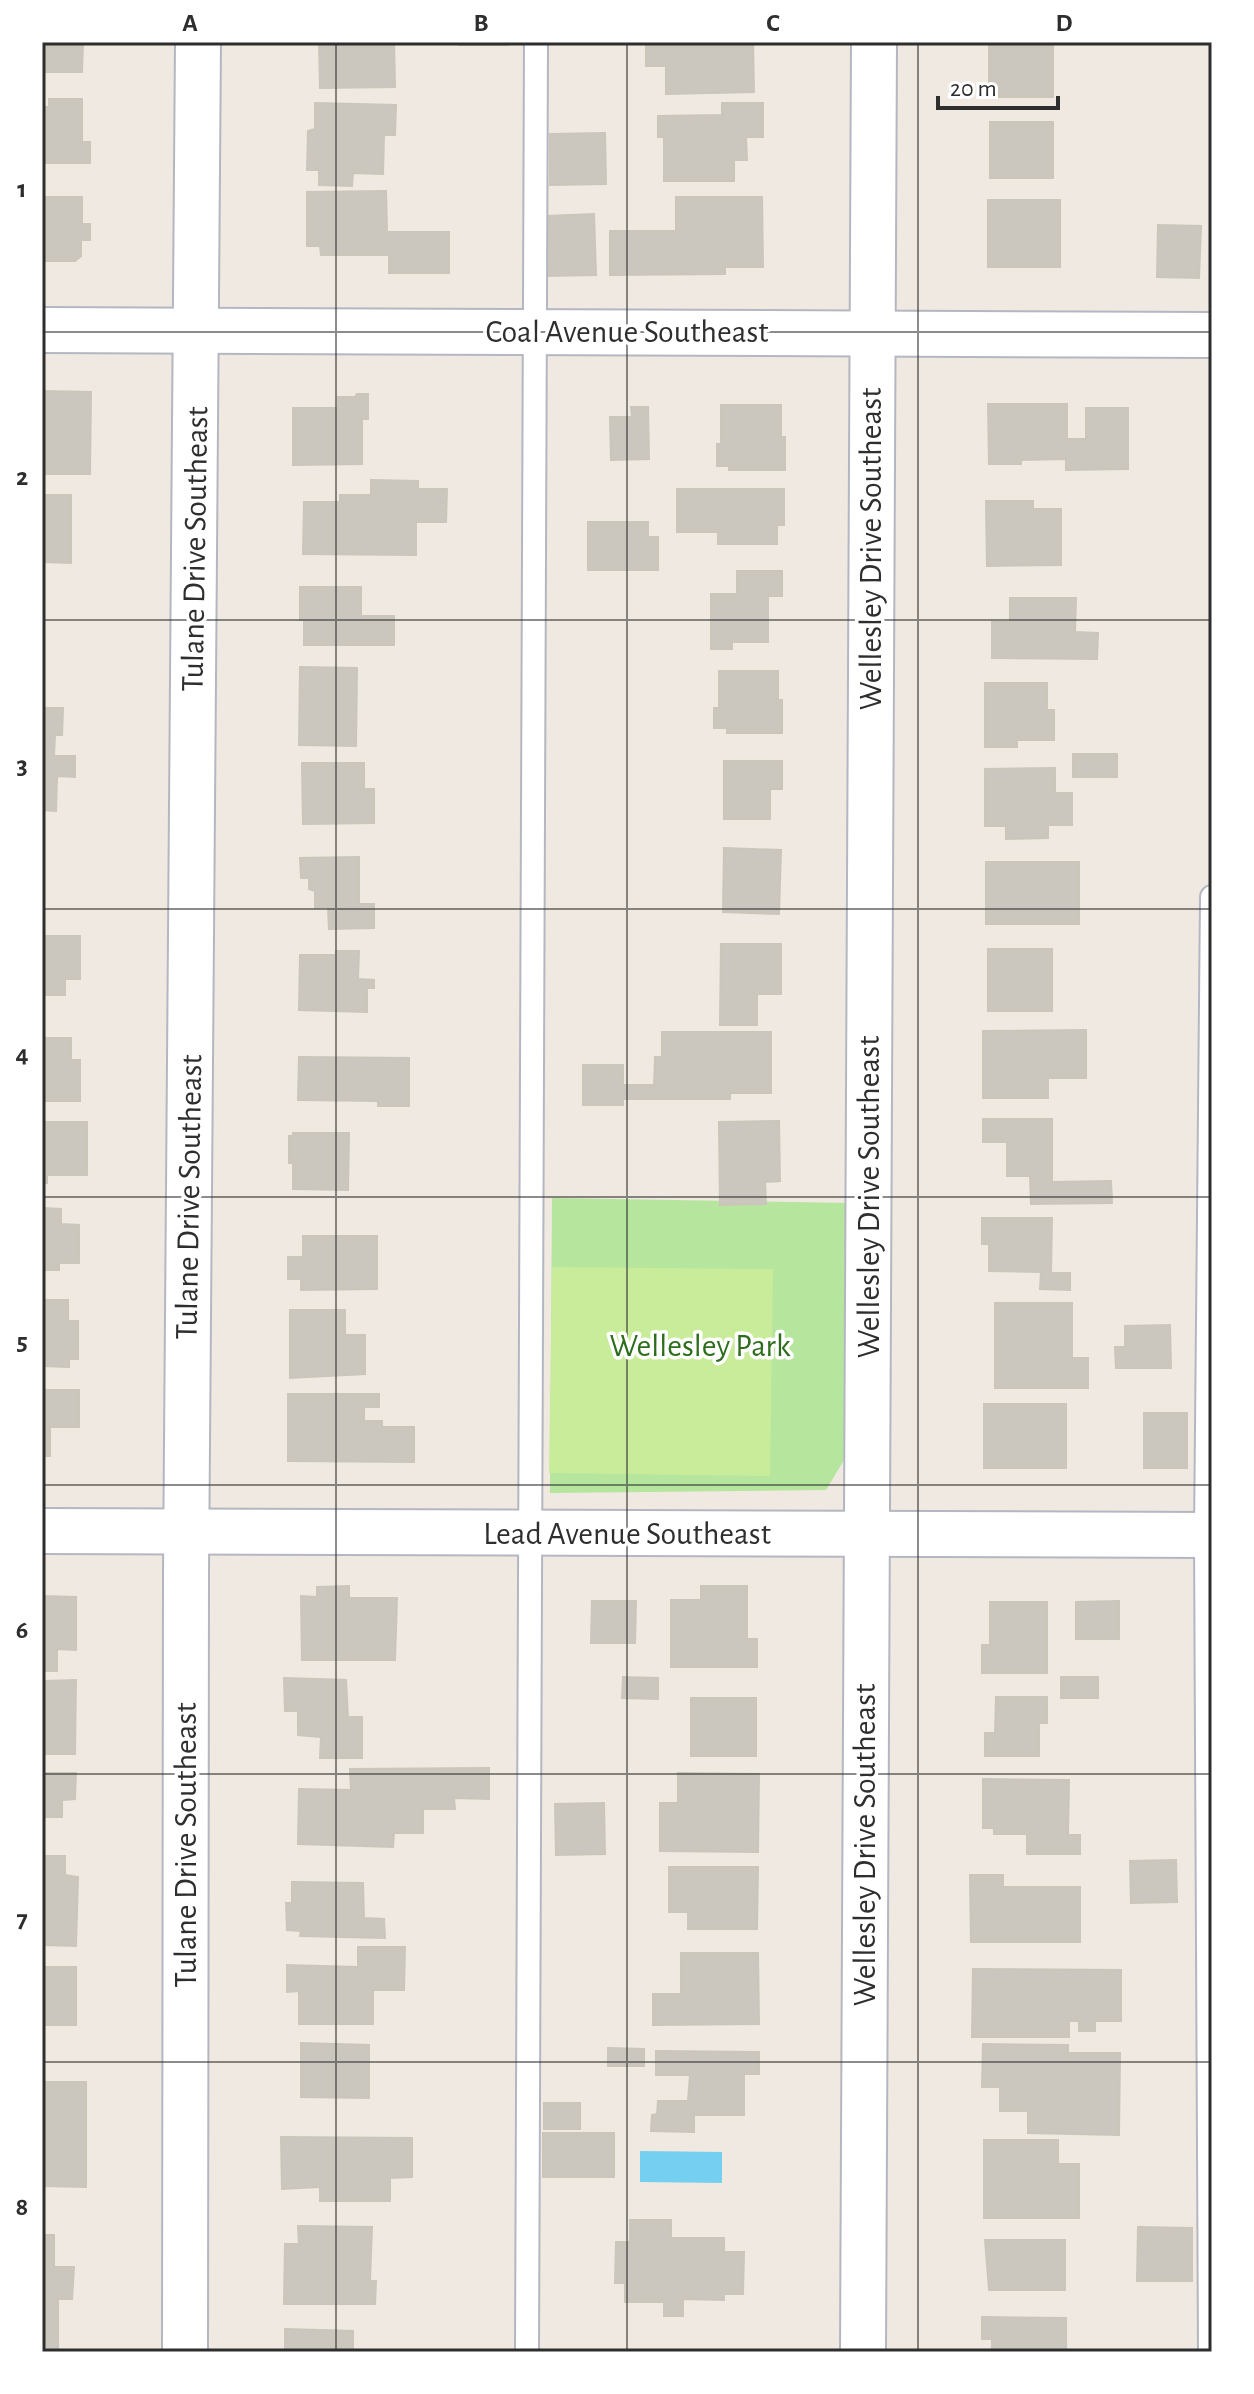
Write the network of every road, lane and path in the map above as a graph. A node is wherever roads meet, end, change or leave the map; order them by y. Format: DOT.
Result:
graph roads {
  1 [pos="198,42"];
  2 [pos="536,42"];
  3 [pos="874,42"];
  4 [pos="42,330"];
  5 [pos="197,331"];
  6 [pos="536,331"];
  7 [pos="872,332"];
  8 [pos="1212,335"];
  9 [pos="1212,897"];
  10 [pos="42,1531"];
  11 [pos="187,1532"];
  12 [pos="531,1534"];
  13 [pos="868,1534"];
  14 [pos="1209,1535"];
  15 [pos="185,2352"];
  16 [pos="527,2352"];
  17 [pos="863,2352"];
  18 [pos="1210,2352"];
  1 -- 5 [label="street, Tulane Drive Southeast"];
  2 -- 6 [label="lane"];
  3 -- 7 [label="street, Wellesley Drive Southeast"];
  4 -- 5 [label="street, Coal Avenue Southeast"];
  5 -- 6 [label="street, Coal Avenue Southeast"];
  5 -- 11 [label="street, Tulane Drive Southeast"];
  6 -- 7 [label="street, Coal Avenue Southeast"];
  6 -- 12 [label="lane"];
  7 -- 8 [label="street, Coal Avenue Southeast"];
  7 -- 13 [label="street, Wellesley Drive Southeast"];
  9 -- 14 [label="lane"];
  10 -- 11 [label="street, Lead Avenue Southeast"];
  11 -- 12 [label="street, Lead Avenue Southeast"];
  11 -- 15 [label="street, Tulane Drive Southeast"];
  12 -- 13 [label="street, Lead Avenue Southeast"];
  12 -- 16 [label="lane"];
  13 -- 14 [label="street, Lead Avenue Southeast"];
  13 -- 17 [label="street, Wellesley Drive Southeast"];
  14 -- 18 [label="lane"];
}
